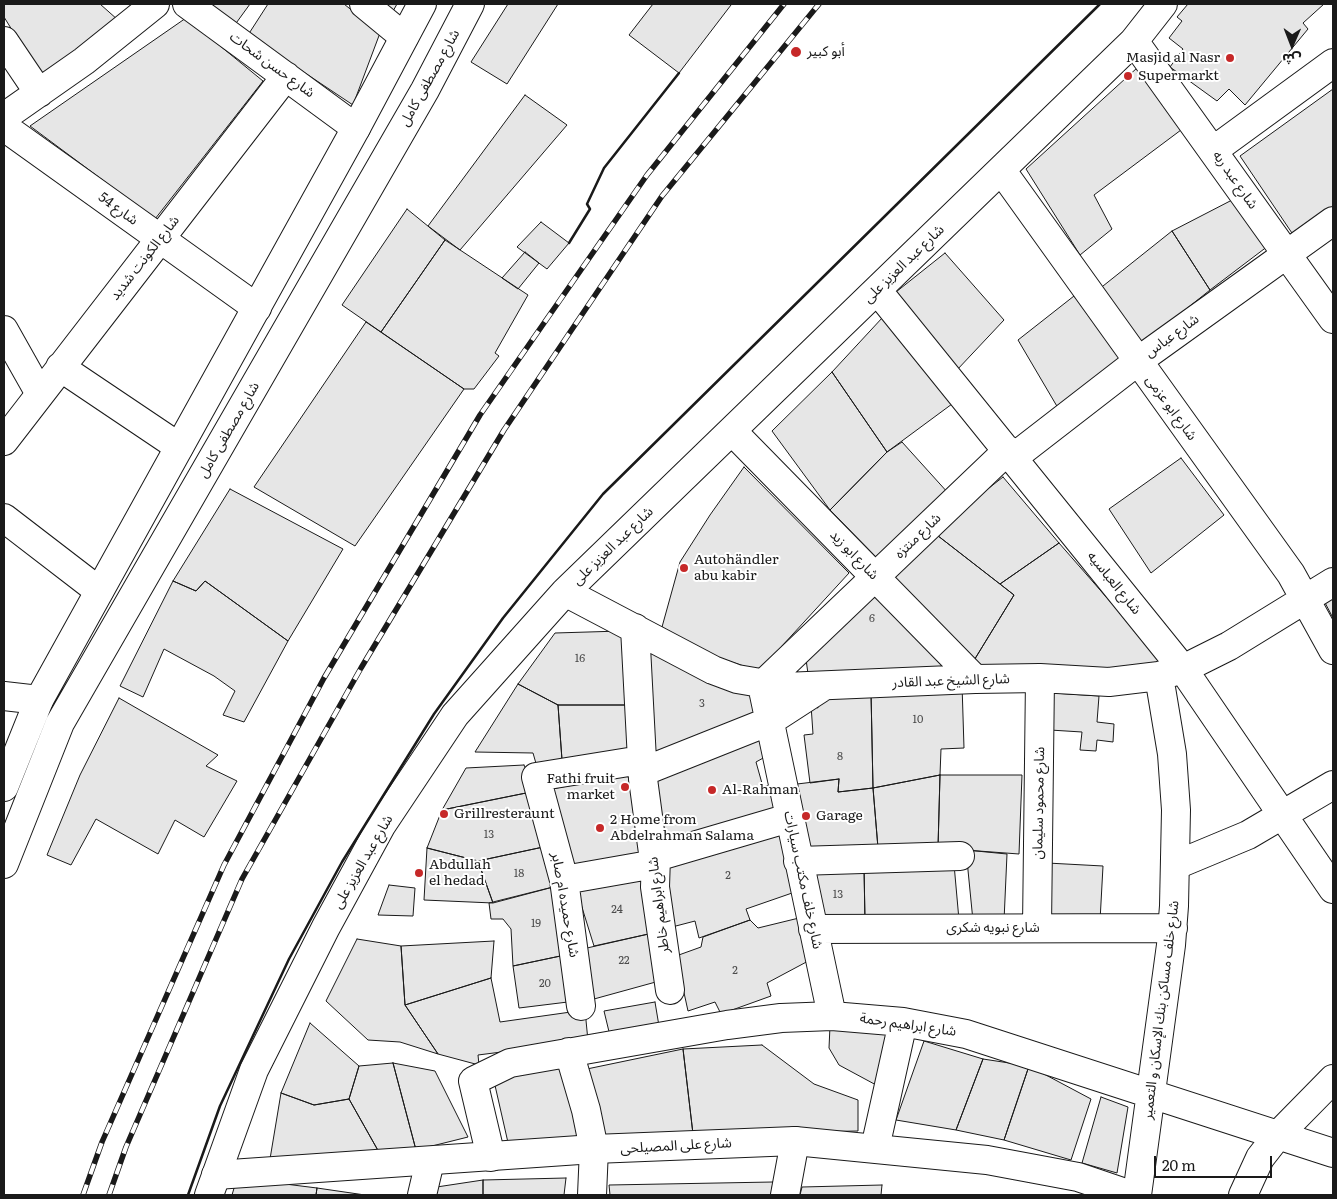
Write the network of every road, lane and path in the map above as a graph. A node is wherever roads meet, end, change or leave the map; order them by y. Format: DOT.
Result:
graph roads {
  1 [pos="155,4"];
  2 [pos="187,4"];
  3 [pos="364,4"];
  4 [pos="422,4"];
  5 [pos="470,4"];
  6 [pos="1163,4"];
  7 [pos="404,37"];
  8 [pos="4,41"];
  9 [pos="1134,41"];
  10 [pos="1333,63"];
  11 [pos="286,76"];
  12 [pos="39,93"];
  13 [pos="4,118"];
  14 [pos="4,127"];
  15 [pos="356,128"];
  16 [pos="1214,150"];
  17 [pos="1002,171"];
  18 [pos="1333,220"];
  19 [pos="160,239"];
  20 [pos="1287,254"];
  21 [pos="877,290"];
  22 [pos="257,308"];
  23 [pos="1333,320"];
  24 [pos="4,330"];
  25 [pos="1138,361"];
  26 [pos="60,368"];
  27 [pos="40,394"];
  28 [pos="732,431"];
  29 [pos="4,440"];
  30 [pos="179,447"];
  31 [pos="1011,453"];
  32 [pos="4,518"];
  33 [pos="876,577"];
  34 [pos="1333,582"];
  35 [pos="99,591"];
  36 [pos="565,592"];
  37 [pos="1306,598"];
  38 [pos="635,628"];
  39 [pos="1333,650"];
  40 [pos="1171,672"];
  41 [pos="1040,678"];
  42 [pos="975,679"];
  43 [pos="762,685"];
  44 [pos="824,686"];
  45 [pos="4,696"];
  46 [pos="39,700"];
  47 [pos="770,722"];
  48 [pos="642,766"];
  49 [pos="1333,785"];
  50 [pos="4,786"];
  51 [pos="1285,815"];
  52 [pos="789,818"];
  53 [pos="960,856"];
  54 [pos="656,861"];
  55 [pos="798,861"];
  56 [pos="4,864"];
  57 [pos="1176,865"];
  58 [pos="564,880"];
  59 [pos="1333,889"];
  60 [pos="1037,927"];
  61 [pos="1173,928"];
  62 [pos="814,929"];
  63 [pos="670,990"];
  64 [pos="581,1006"];
  65 [pos="832,1016"];
  66 [pos="903,1022"];
  67 [pos="569,1052"];
  68 [pos="1333,1079"];
  69 [pos="1151,1095"];
  70 [pos="1278,1135"];
  71 [pos="795,1140"];
  72 [pos="874,1148"];
  73 [pos="594,1150"];
  74 [pos="1333,1153"];
  75 [pos="491,1157"];
  76 [pos="430,1161"];
  77 [pos="212,1185"];
  78 [pos="1076,1186"];
  79 [pos="422,1195"];
  80 [pos="592,1195"];
  81 [pos="785,1195"];
  82 [pos="1131,1195"];
  83 [pos="1138,1195"];
  84 [pos="1242,1195"];
  1 -- 12 [label="street"];
  2 -- 11 [label="street, شارع حسن شحات"];
  3 -- 7 [label="street"];
  4 -- 7 [label="street"];
  5 -- 56 [label="street, شارع مصطفى كامل"];
  6 -- 9 [label="street, شارع عبد العزيز على"];
  7 -- 15 [label="street"];
  8 -- 12 [label="street"];
  9 -- 16 [label="street, شارع عبد ربه"];
  9 -- 17 [label="street, شارع عبد العزيز على"];
  10 -- 16 [label="street"];
  11 -- 15 [label="street, شارع حسن شحات"];
  11 -- 19 [label="street, شارع الكونت شديد"];
  12 -- 13 [label="street"];
  14 -- 19 [label="street, شارع 54"];
  15 -- 22 [label="street"];
  16 -- 20 [label="street, شارع عبد ربه"];
  17 -- 21 [label="street, شارع عبد العزيز على"];
  17 -- 25 [label="street, شارع ابو عزمى"];
  18 -- 20 [label="street, شارع عباس"];
  19 -- 22 [label="street, شارع 54"];
  19 -- 26 [label="street, شارع الكونت شديد"];
  20 -- 23 [label="street, شارع عبد ربه"];
  20 -- 25 [label="street, شارع عباس"];
  21 -- 28 [label="street, شارع عبد العزيز على"];
  21 -- 31 [label="street, شارع العباسيه"];
  22 -- 30 [label="street"];
  24 -- 27 [label="street"];
  25 -- 31 [label="street, شارع عباس"];
  25 -- 37 [label="street, شارع ابو عزمى"];
  26 -- 27 [label="street, شارع الكونت شديد"];
  26 -- 30 [label="street"];
  27 -- 29 [label="street, شارع الكونت شديد"];
  28 -- 33 [label="street, شارع ابو زيد"];
  28 -- 36 [label="street, شارع عبد العزيز على"];
  30 -- 35 [label="street"];
  31 -- 33 [label="street, شارع منتزه"];
  31 -- 40 [label="street, شارع العباسيه"];
  32 -- 35 [label="street"];
  33 -- 42 [label="street, شارع ابو زيد"];
  33 -- 43 [label="street, شارع منتزه"];
  34 -- 37 [label="street, شارع الشيخ عبد القادر"];
  35 -- 46 [label="street"];
  36 -- 38 [label="street, شارع الشيخ عبد القادر"];
  36 -- 77 [label="street, شارع عبد العزيز على"];
  37 -- 39 [label="street, شارع ابو عزمى"];
  37 -- 40 [label="street, شارع الشيخ عبد القادر"];
  38 -- 43 [label="street, شارع الشيخ عبد القادر"];
  38 -- 48 [label="street, شارع ابراهيم خاطر"];
  40 -- 41 [label="street, شارع الشيخ عبد القادر"];
  40 -- 51 [label="street, شارع العباسيه"];
  40 -- 57 [label="street, شارع خلف مساكن بنك الإسكان و التعمير"];
  41 -- 42 [label="street, شارع الشيخ عبد القادر"];
  41 -- 60 [label="street, شارع محمود سليمان"];
  42 -- 44 [label="street, شارع الشيخ عبد القادر"];
  43 -- 44 [label="street, شارع الشيخ عبد القادر"];
  43 -- 47 [label="street, شارع خلف مكتب سيارات"];
  44 -- 47 [label="street"];
  45 -- 46 [label="street"];
  46 -- 50 [label="street"];
  47 -- 48 [label="street"];
  47 -- 52 [label="street, شارع خلف مكتب سيارات"];
  48 -- 54 [label="street, شارع ابراهيم خاطر"];
  48 -- 58 [label="street, شارع حميده ام صابر"];
  49 -- 51 [label="street"];
  51 -- 57 [label="street"];
  51 -- 59 [label="street, شارع العباسيه"];
  52 -- 54 [label="street"];
  52 -- 55 [label="street, شارع خلف مكتب سيارات"];
  53 -- 55 [label="street"];
  54 -- 58 [label="street"];
  54 -- 63 [label="street, شارع ابراهيم خاطر"];
  55 -- 62 [label="street, شارع خلف مكتب سيارات"];
  57 -- 61 [label="street, شارع خلف مساكن بنك الإسكان و التعمير"];
  58 -- 64 [label="street, شارع حميده ام صابر"];
  60 -- 61 [label="street, شارع نبويه شكرى"];
  60 -- 62 [label="street, شارع نبويه شكرى"];
  61 -- 69 [label="street, شارع خلف مساكن بنك الإسكان و التعمير"];
  62 -- 65 [label="street, شارع خلف مكتب سيارات"];
  65 -- 66 [label="street, شارع ابراهيم رحمة"];
  65 -- 67 [label="street, شارع ابراهيم رحمة"];
  66 -- 69 [label="street, شارع ابراهيم رحمة"];
  66 -- 72 [label="street"];
  67 -- 73 [label="street"];
  67 -- 75 [label="street, شارع ابراهيم رحمة"];
  68 -- 70 [label="street"];
  69 -- 70 [label="street, شارع ابراهيم رحمة"];
  69 -- 83 [label="street, شارع خلف مساكن بنك الإسكان و التعمير"];
  70 -- 74 [label="street, شارع ابراهيم رحمة"];
  70 -- 84 [label="street"];
  71 -- 72 [label="street, شارع على المصيلحى"];
  71 -- 73 [label="street, شارع على المصيلحى"];
  71 -- 81 [label="street"];
  72 -- 78 [label="street, شارع على المصيلحى"];
  73 -- 75 [label="street, شارع على المصيلحى"];
  73 -- 80 [label="street"];
  75 -- 76 [label="street, شارع على المصيلحى"];
  76 -- 77 [label="street, شارع على المصيلحى"];
  76 -- 79 [label="street"];
  78 -- 82 [label="street, شارع على المصيلحى"];
}
